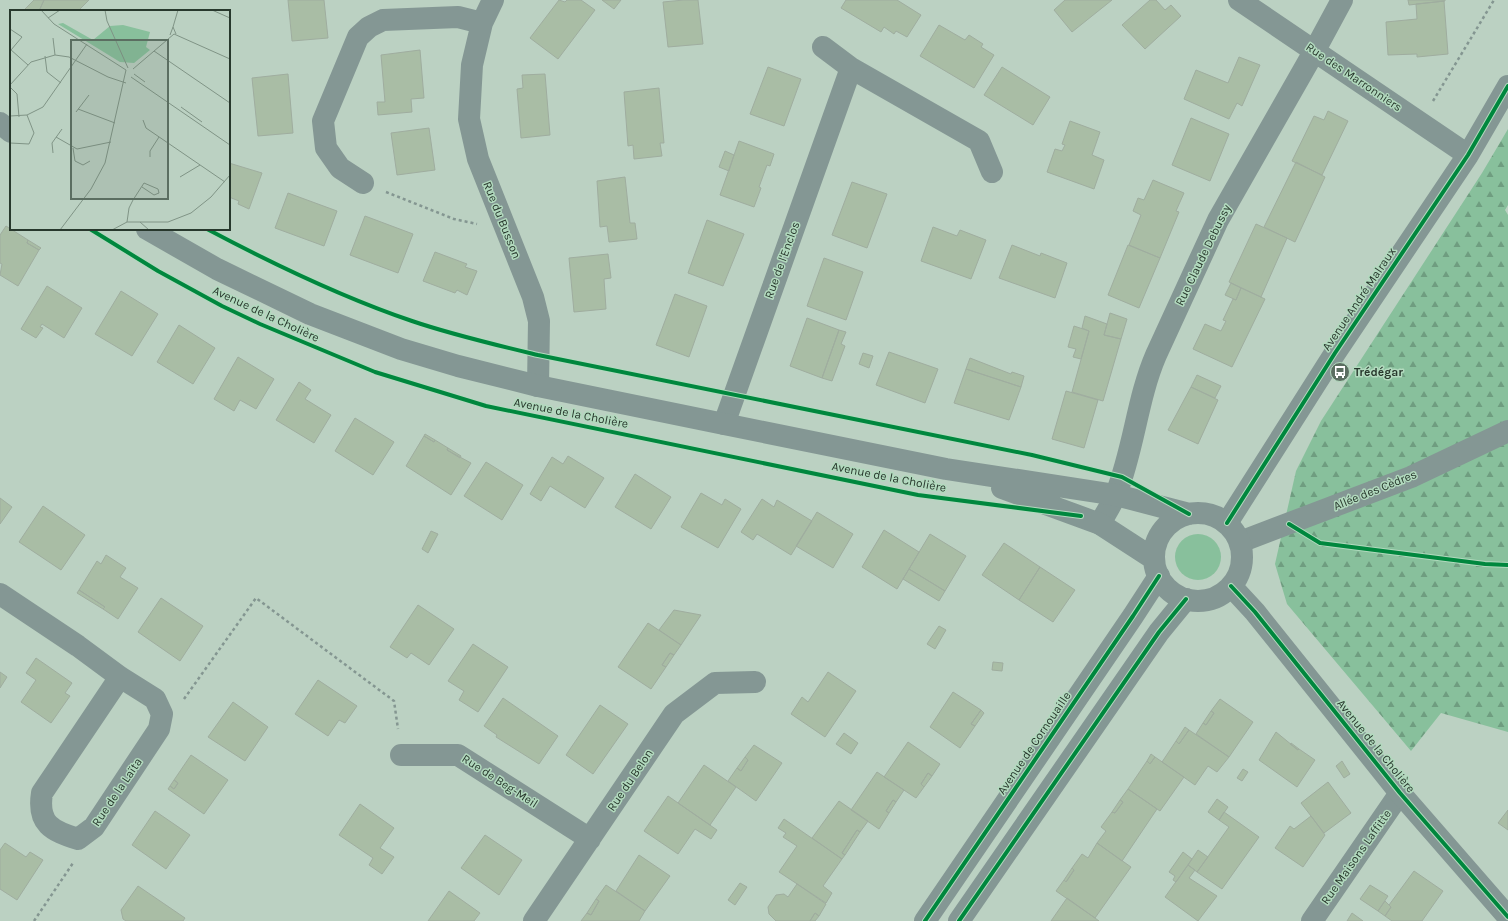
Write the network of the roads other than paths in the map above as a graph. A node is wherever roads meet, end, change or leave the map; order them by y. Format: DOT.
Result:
graph roads {
  1 [pos="493,0"];
  2 [pos="1239,0"];
  3 [pos="1342,0"];
  4 [pos="482,23"];
  5 [pos="823,47"];
  6 [pos="1315,50"];
  7 [pos="851,68"];
  8 [pos="1508,86"];
  9 [pos="0,123"];
  10 [pos="10,131"];
  11 [pos="1468,155"];
  12 [pos="992,172"];
  13 [pos="363,183"];
  14 [pos="150,230"];
  15 [pos="538,386"];
  16 [pos="724,424"];
  17 [pos="1508,431"];
  18 [pos="946,469"];
  19 [pos="1116,495"];
  20 [pos="1189,514"];
  21 [pos="1227,523"];
  22 [pos="1100,524"];
  23 [pos="1240,542"];
  24 [pos="1156,568"];
  25 [pos="1231,586"];
  26 [pos="0,594"];
  27 [pos="1186,599"];
  28 [pos="120,677"];
  29 [pos="755,682"];
  30 [pos="401,754"];
  31 [pos="1400,793"];
  32 [pos="590,839"];
  33 [pos="1508,918"];
  34 [pos="534,921"];
  35 [pos="925,921"];
  36 [pos="959,921"];
  37 [pos="1312,921"];
  1 -- 4 [label="street, Rue du Busson"];
  2 -- 6 [label="street, Rue des Marronniers"];
  3 -- 6 [label="street, Rue Claude Debussy"];
  4 -- 13 [label="street"];
  4 -- 15 [label="street, Rue du Busson"];
  5 -- 7 [label="street"];
  6 -- 11 [label="street, Rue des Marronniers"];
  6 -- 19 [label="street, Rue Claude Debussy"];
  7 -- 12 [label="street"];
  7 -- 16 [label="street, Rue de l'Enclos"];
  8 -- 11 [label="street, Avenue André Malraux"];
  9 -- 10 [label="street"];
  11 -- 21 [label="street, Avenue André Malraux"];
  14 -- 15 [label="street, Avenue de la Cholière"];
  15 -- 16 [label="street, Avenue de la Cholière"];
  16 -- 18 [label="street, Avenue de la Cholière"];
  17 -- 23 [label="street, Allée des Cèdres"];
  18 -- 19 [label="street, Avenue de la Cholière"];
  18 -- 22 [label="street, Avenue de la Cholière"];
  19 -- 20 [label="street, Avenue de la Cholière"];
  19 -- 22 [label="street, Rue Claude Debussy"];
  20 -- 21 [label="street"];
  20 -- 24 [label="street"];
  21 -- 23 [label="street"];
  22 -- 24 [label="street, Avenue de la Cholière"];
  23 -- 25 [label="street"];
  24 -- 27 [label="street"];
  24 -- 35 [label="street, Avenue de Cornouaille"];
  25 -- 27 [label="street"];
  25 -- 31 [label="street, Avenue de la Cholière"];
  26 -- 28 [label="street"];
  27 -- 36 [label="street"];
  28 -- 28 [label="street, Rue de la Laïta"];
  29 -- 32 [label="street, Rue du Belon"];
  30 -- 32 [label="street, Rue de Beg-Meil"];
  31 -- 33 [label="street, Avenue de la Cholière"];
  31 -- 37 [label="street, Rue Maisons Laffitte"];
  32 -- 34 [label="street, Rue du Belon"];
}
